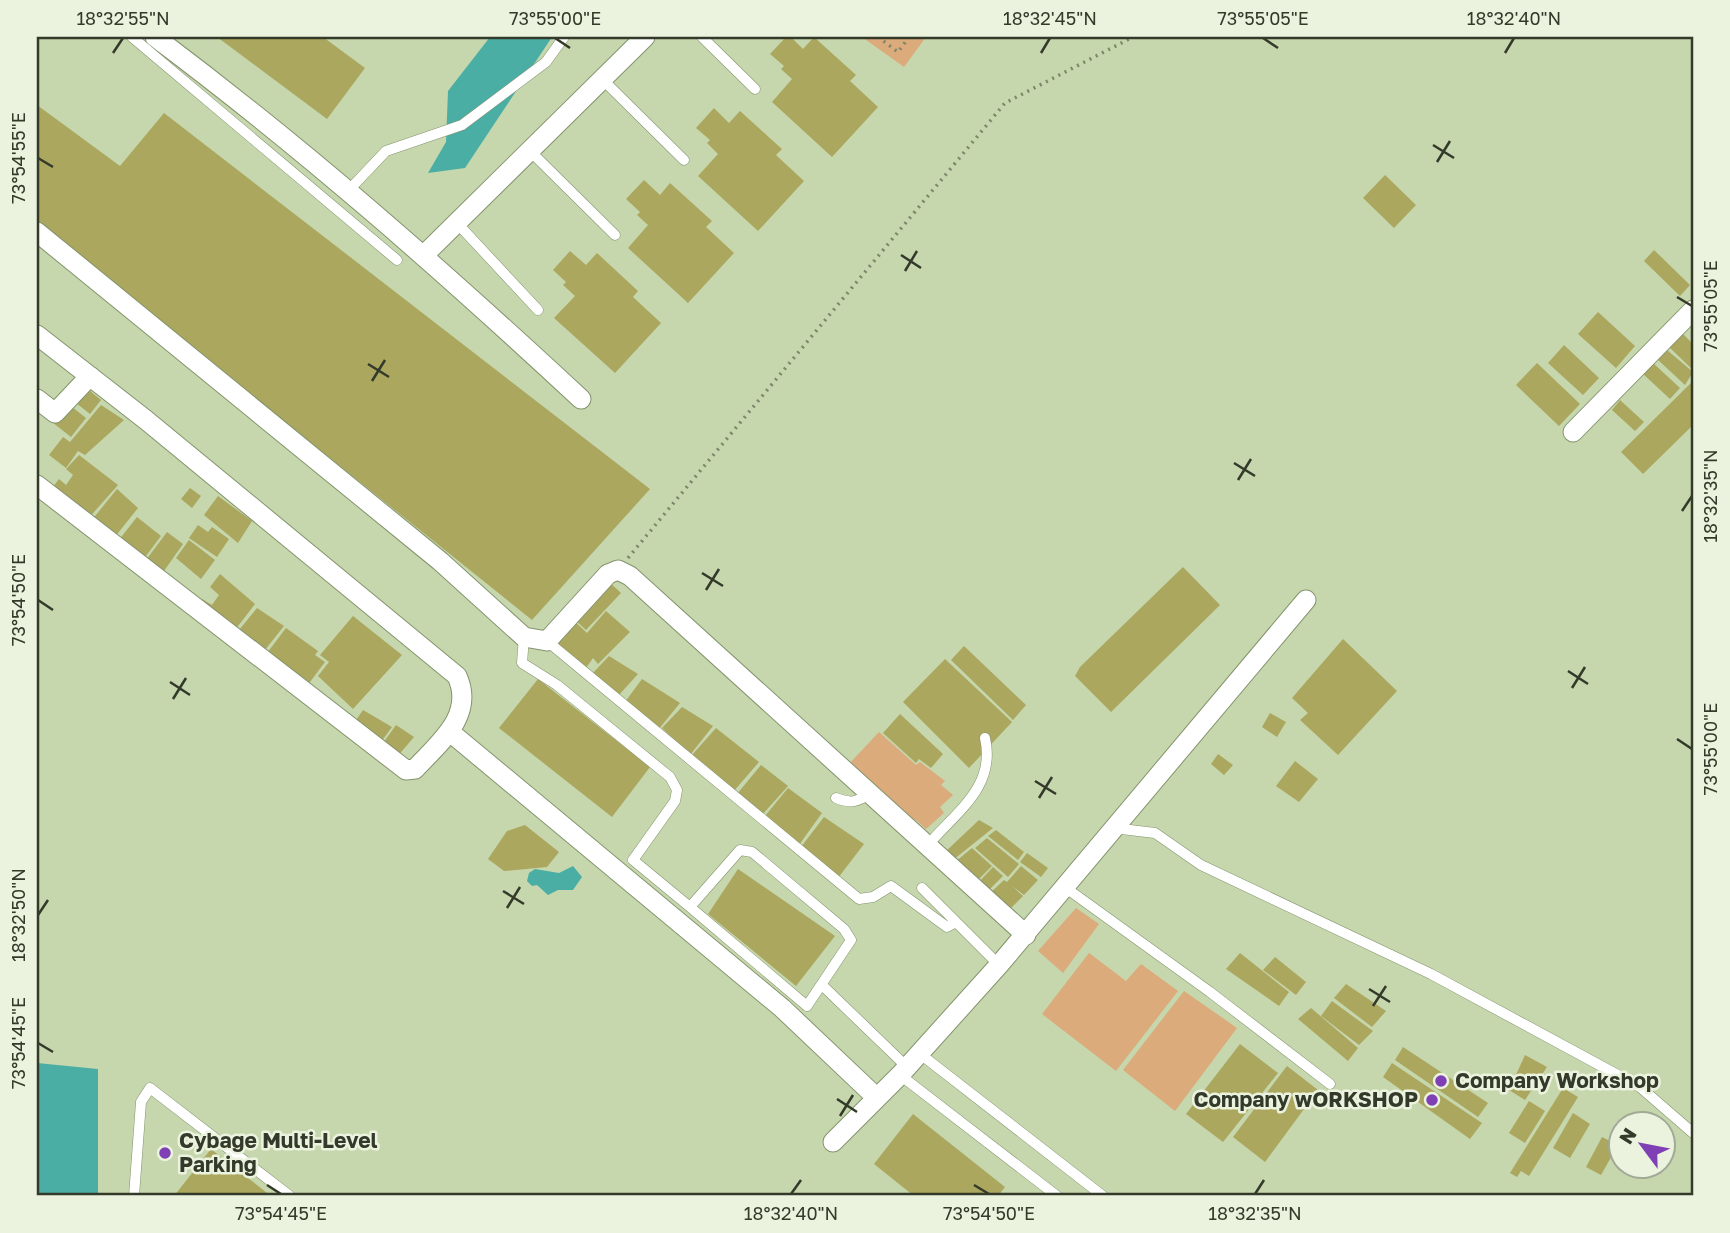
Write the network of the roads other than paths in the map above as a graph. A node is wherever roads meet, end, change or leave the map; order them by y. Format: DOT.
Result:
graph roads {
  1 [pos="132,37"];
  2 [pos="155,37"];
  3 [pos="564,37"];
  4 [pos="645,37"];
  5 [pos="702,37"];
  6 [pos="602,79"];
  7 [pos="755,89"];
  8 [pos="530,151"];
  9 [pos="684,160"];
  10 [pos="349,190"];
  11 [pos="457,223"];
  12 [pos="37,232"];
  13 [pos="615,235"];
  14 [pos="425,254"];
  15 [pos="397,260"];
  16 [pos="538,310"];
  17 [pos="1693,310"];
  18 [pos="37,335"];
  19 [pos="90,376"];
  20 [pos="37,398"];
  21 [pos="581,399"];
  22 [pos="1573,432"];
  23 [pos="37,485"];
  24 [pos="1307,600"];
  25 [pos="524,637"];
  26 [pos="547,640"];
  27 [pos="450,732"];
  28 [pos="985,738"];
  29 [pos="871,793"];
  30 [pos="836,798"];
  31 [pos="1113,828"];
  32 [pos="928,845"];
  33 [pos="922,888"];
  34 [pos="1066,888"];
  35 [pos="690,907"];
  36 [pos="956,922"];
  37 [pos="1026,935"];
  38 [pos="999,965"];
  39 [pos="823,986"];
  40 [pos="909,1065"];
  41 [pos="1330,1084"];
  42 [pos="877,1098"];
  43 [pos="1693,1133"];
  44 [pos="833,1142"];
  45 [pos="134,1196"];
  46 [pos="290,1196"];
  47 [pos="1058,1196"];
  48 [pos="1103,1196"];
  1 -- 15 [label="lane"];
  2 -- 10 [label="street"];
  3 -- 10 [label="lane"];
  4 -- 6 [label="street"];
  5 -- 7 [label="lane"];
  6 -- 8 [label="street"];
  6 -- 9 [label="lane"];
  8 -- 11 [label="street"];
  8 -- 13 [label="lane"];
  10 -- 14 [label="street"];
  11 -- 14 [label="street"];
  11 -- 16 [label="lane"];
  12 -- 25 [label="street"];
  14 -- 21 [label="street"];
  17 -- 22 [label="street"];
  18 -- 19 [label="street"];
  19 -- 20 [label="street"];
  19 -- 27 [label="street"];
  23 -- 27 [label="street"];
  24 -- 31 [label="street"];
  25 -- 26 [label="street"];
  25 -- 35 [label="lane"];
  26 -- 29 [label="street"];
  26 -- 36 [label="lane"];
  27 -- 42 [label="street"];
  28 -- 32 [label="lane"];
  29 -- 30 [label="lane"];
  29 -- 32 [label="street"];
  31 -- 34 [label="street"];
  31 -- 43 [label="lane"];
  32 -- 37 [label="street"];
  33 -- 36 [label="lane"];
  34 -- 37 [label="street"];
  34 -- 41 [label="lane"];
  35 -- 39 [label="lane"];
  35 -- 39 [label="lane"];
  36 -- 38 [label="lane"];
  37 -- 38 [label="street"];
  38 -- 40 [label="street"];
  39 -- 40 [label="lane"];
  40 -- 42 [label="street"];
  40 -- 47 [label="lane"];
  40 -- 48 [label="lane"];
  42 -- 44 [label="street"];
  45 -- 46 [label="lane"];
}
